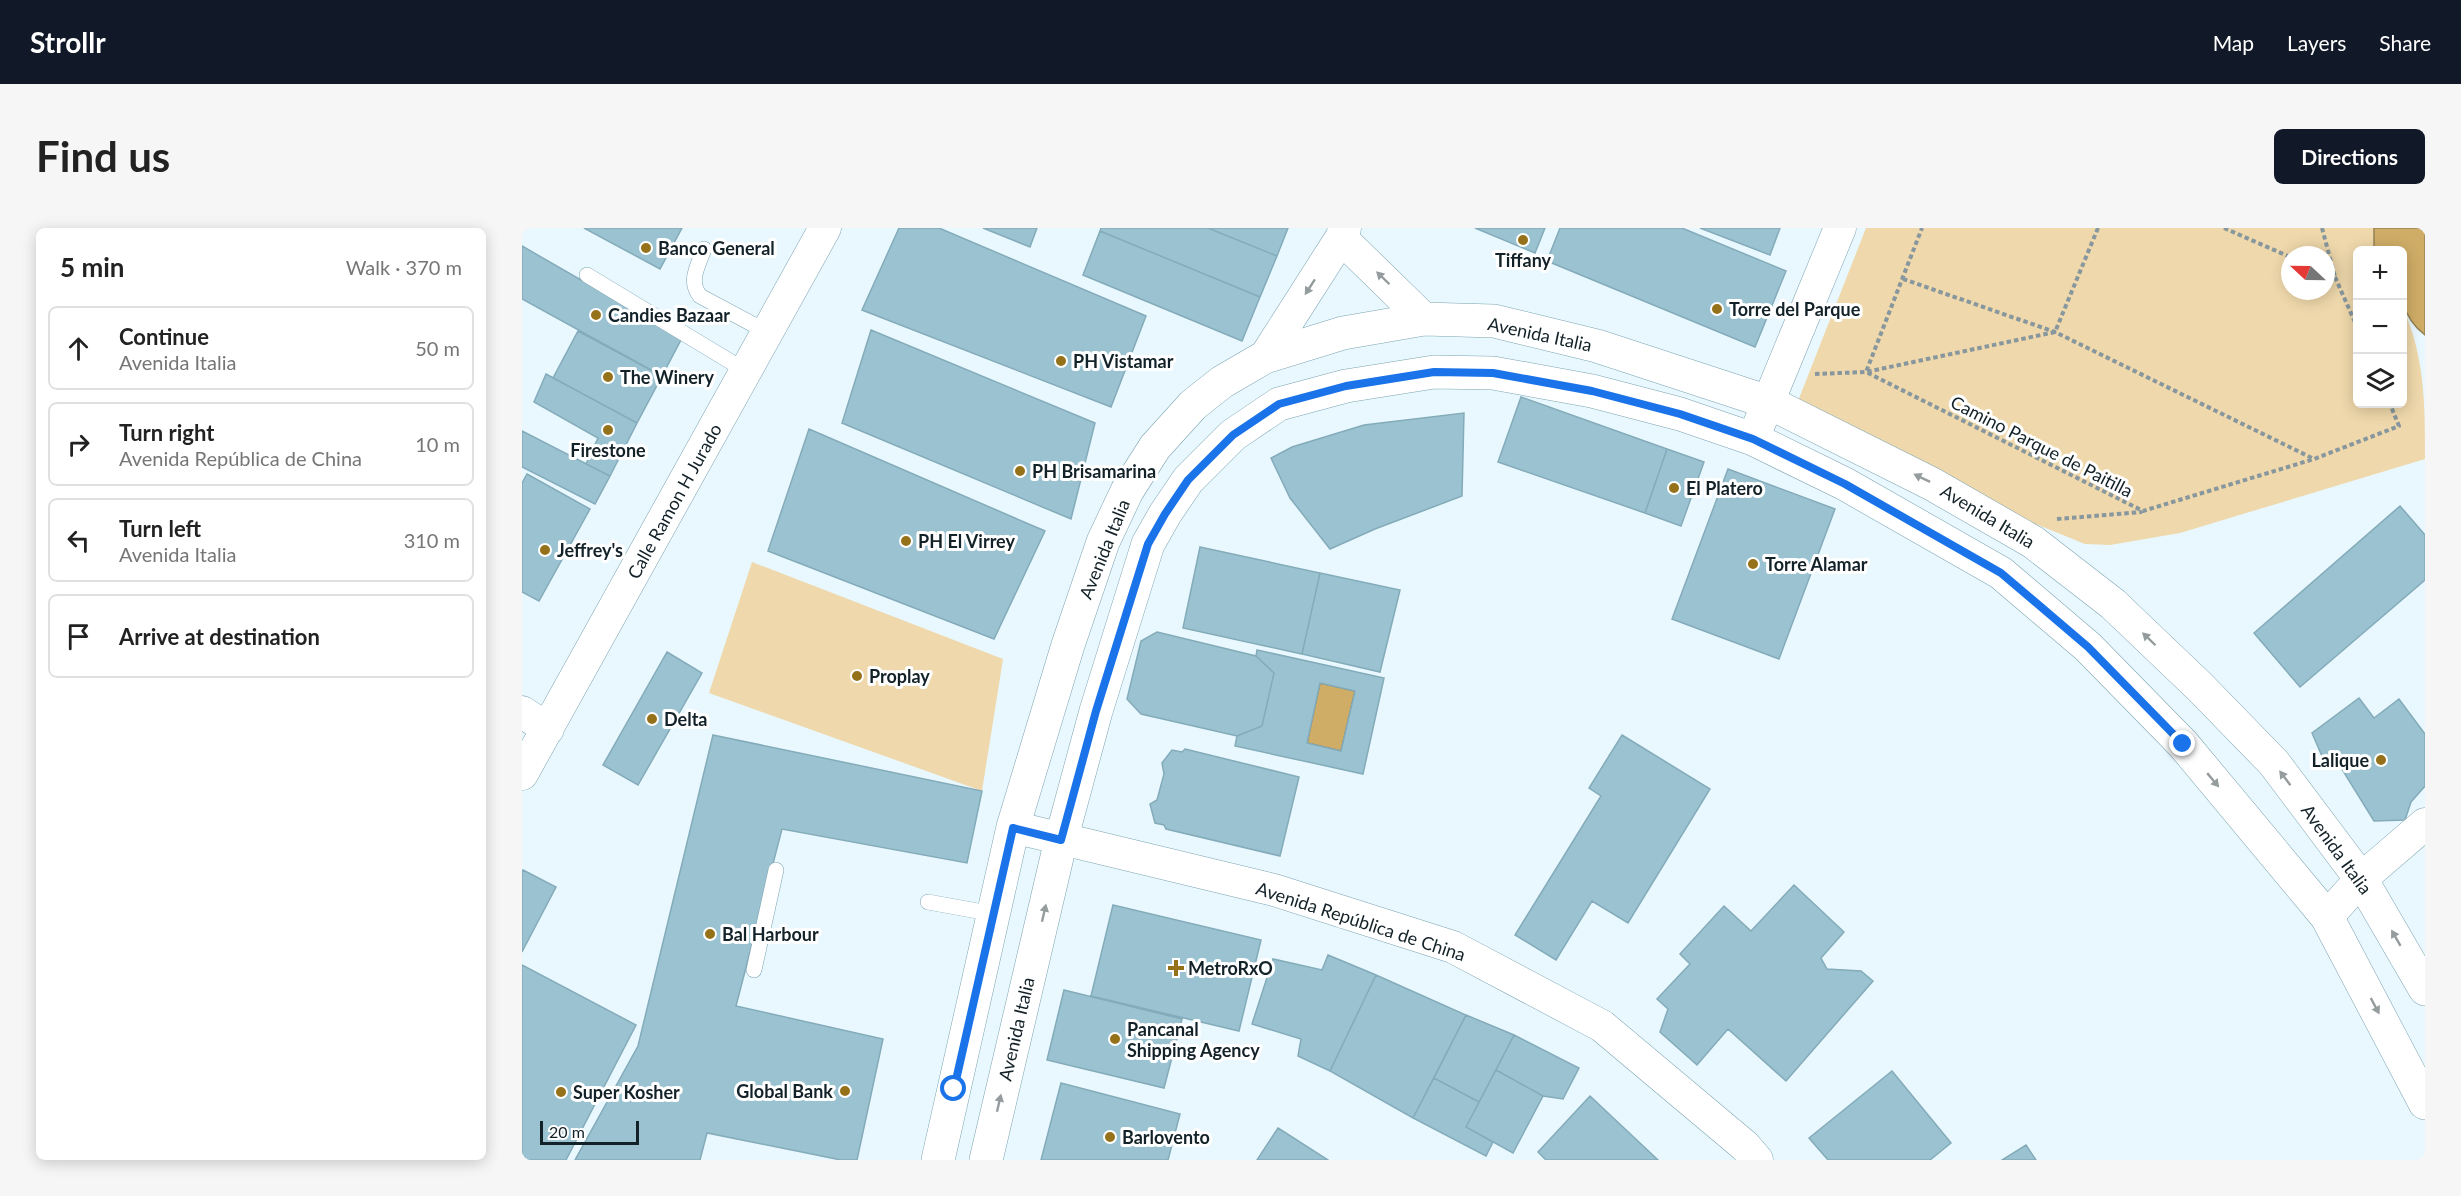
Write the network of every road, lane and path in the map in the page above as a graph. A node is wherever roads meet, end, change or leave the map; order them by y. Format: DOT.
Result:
graph roads {
  1 [pos="825,228"];
  2 [pos="1840,228"];
  3 [pos="1922,228"];
  4 [pos="2098,228"];
  5 [pos="2224,228"];
  6 [pos="2322,228"];
  7 [pos="1343,233"];
  8 [pos="2327,246"];
  9 [pos="704,249"];
  10 [pos="2281,253"];
  11 [pos="587,275"];
  12 [pos="2335,277"];
  13 [pos="1903,279"];
  14 [pos="2353,318"];
  15 [pos="1424,319"];
  16 [pos="767,332"];
  17 [pos="2055,332"];
  18 [pos="1264,357"];
  19 [pos="746,371"];
  20 [pos="1866,372"];
  21 [pos="1774,388"];
  22 [pos="2392,408"];
  23 [pos="1753,439"];
  24 [pos="2314,459"];
  25 [pos="2143,512"];
  26 [pos="2033,542"];
  27 [pos="522,711"];
  28 [pos="548,729"];
  29 [pos="522,774"];
  30 [pos="2425,824"];
  31 [pos="1013,828"];
  32 [pos="1061,840"];
  33 [pos="776,870"];
  34 [pos="2361,879"];
  35 [pos="928,902"];
  36 [pos="994,914"];
  37 [pos="2327,917"];
  38 [pos="754,970"];
  39 [pos="2425,989"];
  40 [pos="2425,1104"];
  41 [pos="938,1160"];
  42 [pos="986,1160"];
  43 [pos="1757,1160"];
  1 -- 16 [label="street, Calle Ramon H Jurado"];
  2 -- 21 [label="street"];
  3 -- 13 [label="path"];
  4 -- 17 [label="path"];
  5 -- 10 [label="path"];
  6 -- 8 [label="path"];
  15 -- 7 [label="street, one-way"];
  7 -- 18 [label="street, one-way"];
  9 -- 16 [label="lane"];
  11 -- 19 [label="lane"];
  12 -- 14 [label="path"];
  13 -- 17 [label="path"];
  13 -- 20 [label="path"];
  15 -- 18 [label="street, Avenida Italia"];
  15 -- 21 [label="street, Avenida Italia"];
  16 -- 19 [label="street, Calle Ramon H Jurado"];
  17 -- 20 [label="path"];
  17 -- 24 [label="path"];
  18 -- 31 [label="street, Avenida Italia"];
  19 -- 28 [label="street, Calle Ramon H Jurado"];
  20 -- 21 [label="path"];
  20 -- 25 [label="path, Camino Parque de Paitilla"];
  21 -- 23 [label="street"];
  26 -- 21 [label="street, Avenida Italia, one-way"];
  22 -- 24 [label="path, Camino Parque de Paitilla"];
  23 -- 32 [label="street, Avenida Italia"];
  23 -- 37 [label="street, Avenida Italia, one-way"];
  24 -- 25 [label="path, Camino Parque de Paitilla"];
  25 -- 26 [label="path"];
  34 -- 26 [label="street, Avenida Italia, one-way"];
  27 -- 28 [label="street"];
  28 -- 29 [label="street, Calle Ramon H Jurado"];
  30 -- 34 [label="street"];
  31 -- 32 [label="street, Avenida República de China"];
  31 -- 36 [label="street, Avenida Italia"];
  42 -- 32 [label="street, Avenida Italia, one-way"];
  32 -- 43 [label="street, Avenida República de China"];
  33 -- 38 [label="lane"];
  34 -- 37 [label="street"];
  39 -- 34 [label="street, Avenida Italia, one-way"];
  35 -- 36 [label="lane"];
  36 -- 41 [label="street, Avenida Italia"];
  37 -- 40 [label="street, Avenida Italia, one-way"];
}
